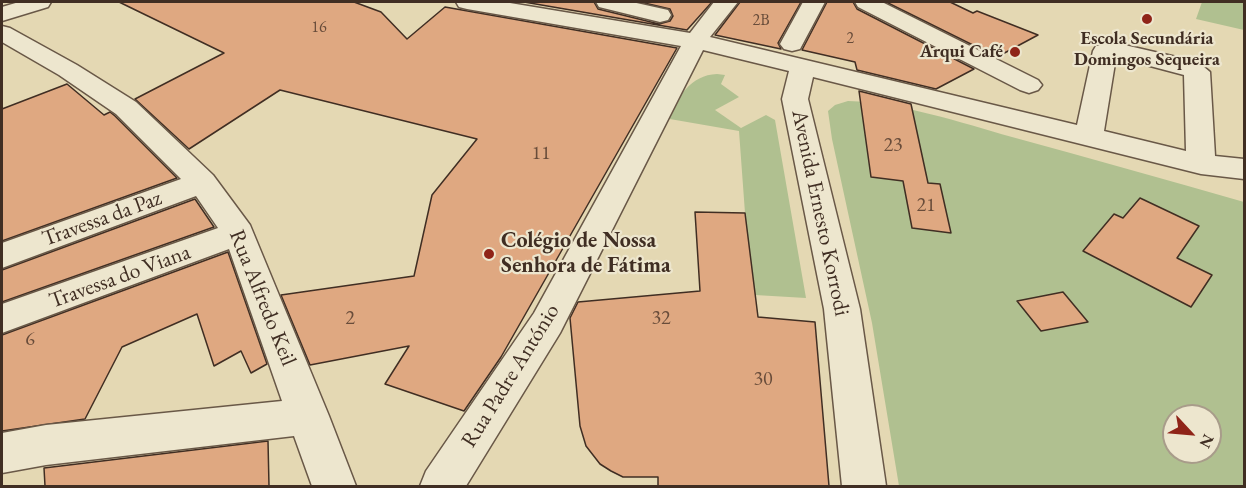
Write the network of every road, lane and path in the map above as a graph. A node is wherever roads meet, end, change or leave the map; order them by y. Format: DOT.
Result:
graph roads {
  1 [pos="40,2"];
  2 [pos="467,2"];
  3 [pos="607,2"];
  4 [pos="727,2"];
  5 [pos="814,2"];
  6 [pos="866,2"];
  7 [pos="4,32"];
  8 [pos="701,34"];
  9 [pos="798,55"];
  10 [pos="1029,85"];
  11 [pos="1089,135"];
  12 [pos="1201,164"];
  13 [pos="1245,169"];
  14 [pos="202,182"];
  15 [pos="239,233"];
  16 [pos="2,256"];
  17 [pos="2,319"];
  18 [pos="309,416"];
  19 [pos="2,453"];
  20 [pos="334,486"];
  21 [pos="442,486"];
  22 [pos="864,486"];
  1 -- 7 [label="street"];
  2 -- 8 [label="street"];
  3 -- 8 [label="street"];
  4 -- 8 [label="street, Rua Padre António"];
  5 -- 9 [label="street, Avenida Ernesto Korrodi"];
  6 -- 10 [label="street"];
  7 -- 14 [label="street, Rua Alfredo Keil"];
  8 -- 9 [label="street"];
  8 -- 21 [label="street, Rua Padre António"];
  9 -- 11 [label="street"];
  9 -- 22 [label="street, Avenida Ernesto Korrodi"];
  11 -- 12 [label="street"];
  11 -- 12 [label="street"];
  12 -- 13 [label="street"];
  14 -- 15 [label="street, Rua Alfredo Keil"];
  14 -- 16 [label="street, Travessa da Paz"];
  15 -- 17 [label="street, Travessa do Viana"];
  15 -- 18 [label="street, Rua Alfredo Keil"];
  18 -- 19 [label="street"];
  18 -- 20 [label="street, Rua Alfredo Keil"];
}
